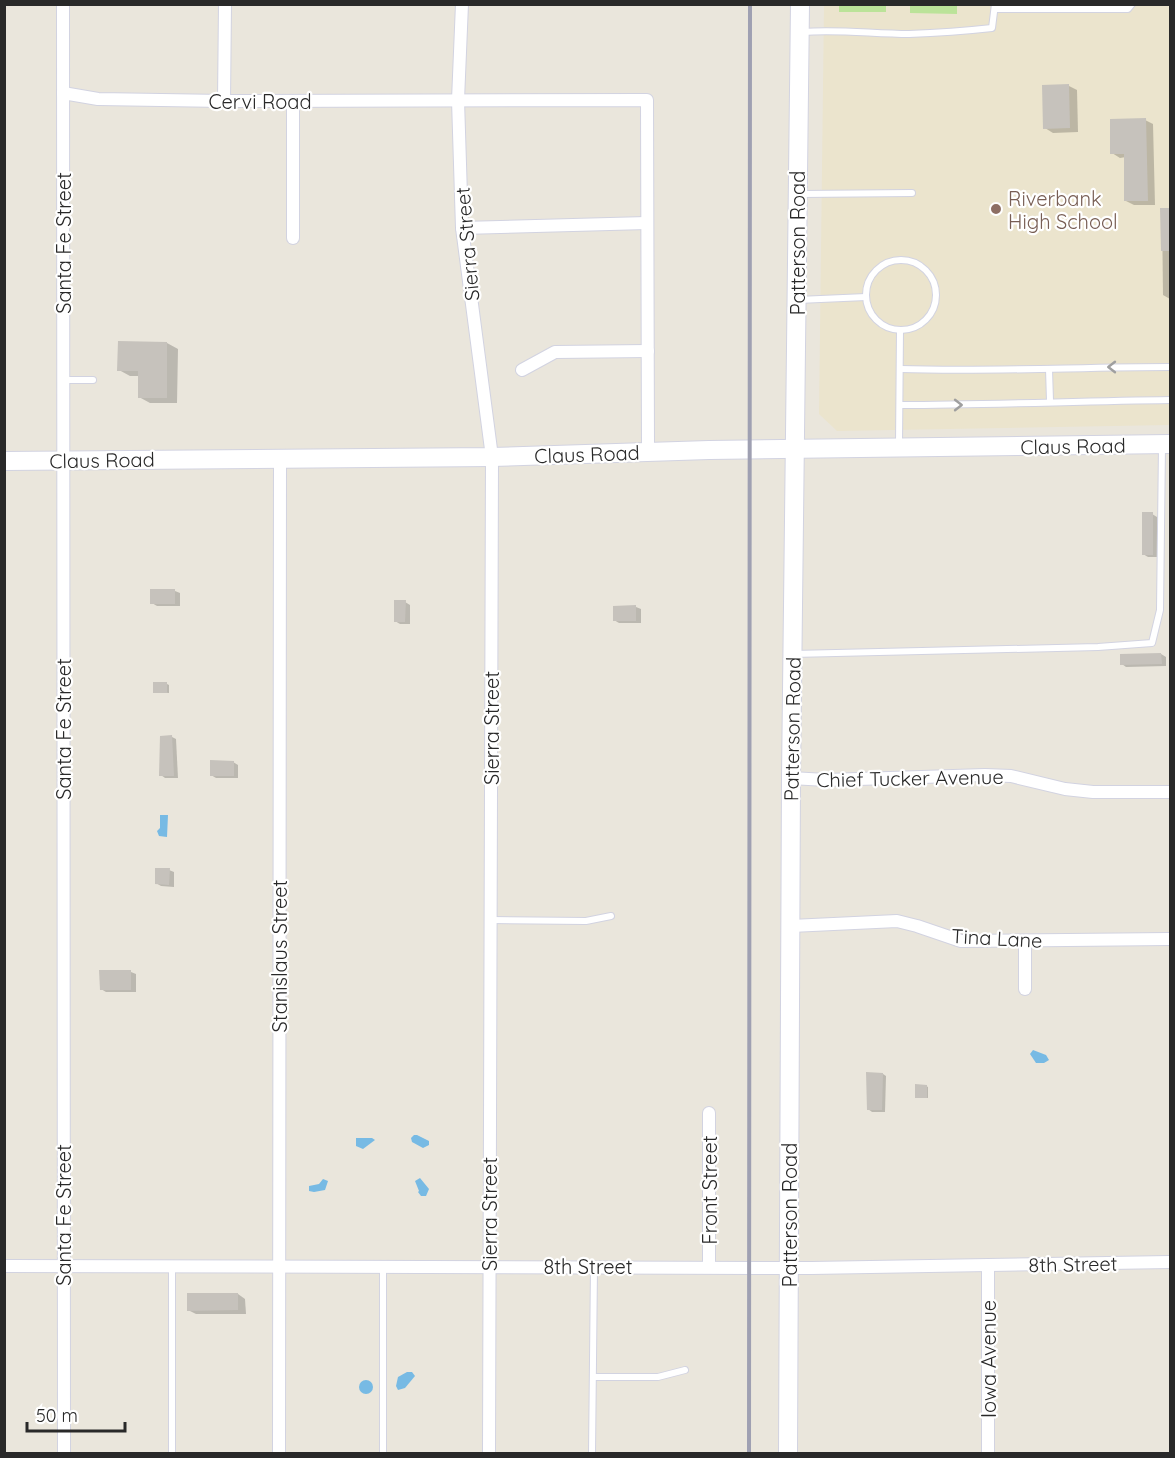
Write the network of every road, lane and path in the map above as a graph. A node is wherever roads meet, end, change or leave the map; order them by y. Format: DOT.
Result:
graph roads {
  1 [pos="63,4"];
  2 [pos="225,4"];
  3 [pos="462,4"];
  4 [pos="800,4"];
  5 [pos="1132,4"];
  6 [pos="995,7"];
  7 [pos="799,32"];
  8 [pos="63,93"];
  9 [pos="458,100"];
  10 [pos="224,101"];
  11 [pos="293,101"];
  12 [pos="912,193"];
  13 [pos="798,194"];
  14 [pos="647,223"];
  15 [pos="462,228"];
  16 [pos="293,238"];
  17 [pos="866,297"];
  18 [pos="797,300"];
  19 [pos="900,330"];
  20 [pos="648,351"];
  21 [pos="1170,367"];
  22 [pos="900,369"];
  23 [pos="1049,369"];
  24 [pos="522,370"];
  25 [pos="63,380"];
  26 [pos="93,380"];
  27 [pos="1170,400"];
  28 [pos="1050,401"];
  29 [pos="900,405"];
  30 [pos="1166,445"];
  31 [pos="899,448"];
  32 [pos="795,449"];
  33 [pos="648,452"];
  34 [pos="492,457"];
  35 [pos="280,458"];
  36 [pos="4,461"];
  37 [pos="63,462"];
  38 [pos="793,654"];
  39 [pos="791,778"];
  40 [pos="1170,792"];
  41 [pos="612,916"];
  42 [pos="490,920"];
  43 [pos="791,926"];
  44 [pos="1170,939"];
  45 [pos="1025,941"];
  46 [pos="1025,989"];
  47 [pos="709,1113"];
  48 [pos="1170,1262"];
  49 [pos="988,1265"];
  50 [pos="4,1266"];
  51 [pos="63,1266"];
  52 [pos="279,1266"];
  53 [pos="489,1266"];
  54 [pos="594,1266"];
  55 [pos="172,1267"];
  56 [pos="383,1267"];
  57 [pos="709,1267"];
  58 [pos="790,1267"];
  59 [pos="685,1370"];
  60 [pos="594,1377"];
  61 [pos="64,1454"];
  62 [pos="172,1454"];
  63 [pos="279,1454"];
  64 [pos="383,1454"];
  65 [pos="489,1454"];
  66 [pos="592,1454"];
  67 [pos="788,1454"];
  68 [pos="988,1454"];
  1 -- 8 [label="street, Santa Fe Street"];
  2 -- 10 [label="street"];
  3 -- 9 [label="street, Sierra Street"];
  4 -- 7 [label="main road, Patterson Road"];
  5 -- 6 [label="lane"];
  6 -- 7 [label="lane"];
  7 -- 13 [label="main road, Patterson Road"];
  8 -- 10 [label="street, Cervi Road"];
  8 -- 25 [label="street, Santa Fe Street"];
  9 -- 11 [label="street, Cervi Road"];
  9 -- 14 [label="street, Cervi Road"];
  9 -- 15 [label="street, Sierra Street"];
  10 -- 11 [label="street, Cervi Road"];
  11 -- 16 [label="street"];
  12 -- 13 [label="lane"];
  13 -- 18 [label="main road, Patterson Road"];
  14 -- 15 [label="street"];
  14 -- 20 [label="street"];
  15 -- 34 [label="street, Sierra Street"];
  17 -- 18 [label="lane"];
  17 -- 19 [label="lane"];
  17 -- 19 [label="lane"];
  18 -- 32 [label="main road, Patterson Road"];
  19 -- 22 [label="lane"];
  20 -- 24 [label="street"];
  20 -- 33 [label="street"];
  21 -- 23 [label="lane, one-way"];
  22 -- 23 [label="lane"];
  22 -- 29 [label="lane"];
  23 -- 28 [label="lane"];
  25 -- 26 [label="lane"];
  25 -- 37 [label="street, Santa Fe Street"];
  27 -- 28 [label="lane"];
  29 -- 28 [label="lane, one-way"];
  29 -- 31 [label="lane"];
  30 -- 31 [label="main road, Claus Road"];
  30 -- 38 [label="lane"];
  31 -- 32 [label="main road, Claus Road"];
  32 -- 33 [label="main road, Claus Road"];
  32 -- 38 [label="main road, Patterson Road"];
  33 -- 34 [label="main road, Claus Road"];
  34 -- 35 [label="main road, Claus Road"];
  34 -- 42 [label="street, Sierra Street"];
  35 -- 37 [label="main road, Claus Road"];
  35 -- 52 [label="street, Stanislaus Street"];
  36 -- 37 [label="main road, Claus Road"];
  37 -- 51 [label="street, Santa Fe Street"];
  38 -- 39 [label="main road, Patterson Road"];
  39 -- 40 [label="street, Chief Tucker Avenue"];
  39 -- 43 [label="main road, Patterson Road"];
  41 -- 42 [label="lane"];
  42 -- 53 [label="street, Sierra Street"];
  43 -- 45 [label="street, Tina Lane"];
  43 -- 58 [label="main road, Patterson Road"];
  44 -- 45 [label="street, Tina Lane"];
  45 -- 46 [label="street"];
  47 -- 57 [label="street, Front Street"];
  48 -- 49 [label="street, 8th Street"];
  49 -- 58 [label="street, 8th Street"];
  49 -- 68 [label="street, Iowa Avenue"];
  50 -- 51 [label="street, 8th Street"];
  51 -- 55 [label="street, 8th Street"];
  51 -- 61 [label="street, Santa Fe Street"];
  52 -- 55 [label="street, 8th Street"];
  52 -- 56 [label="street, 8th Street"];
  52 -- 63 [label="street, Stanislaus Street"];
  53 -- 54 [label="street, 8th Street"];
  53 -- 56 [label="street, 8th Street"];
  53 -- 65 [label="street, Sierra Street"];
  54 -- 57 [label="street, 8th Street"];
  54 -- 60 [label="lane"];
  55 -- 62 [label="lane"];
  56 -- 64 [label="lane"];
  57 -- 58 [label="street, 8th Street"];
  58 -- 67 [label="main road, Patterson Road"];
  59 -- 60 [label="lane"];
  60 -- 66 [label="lane"];
}
